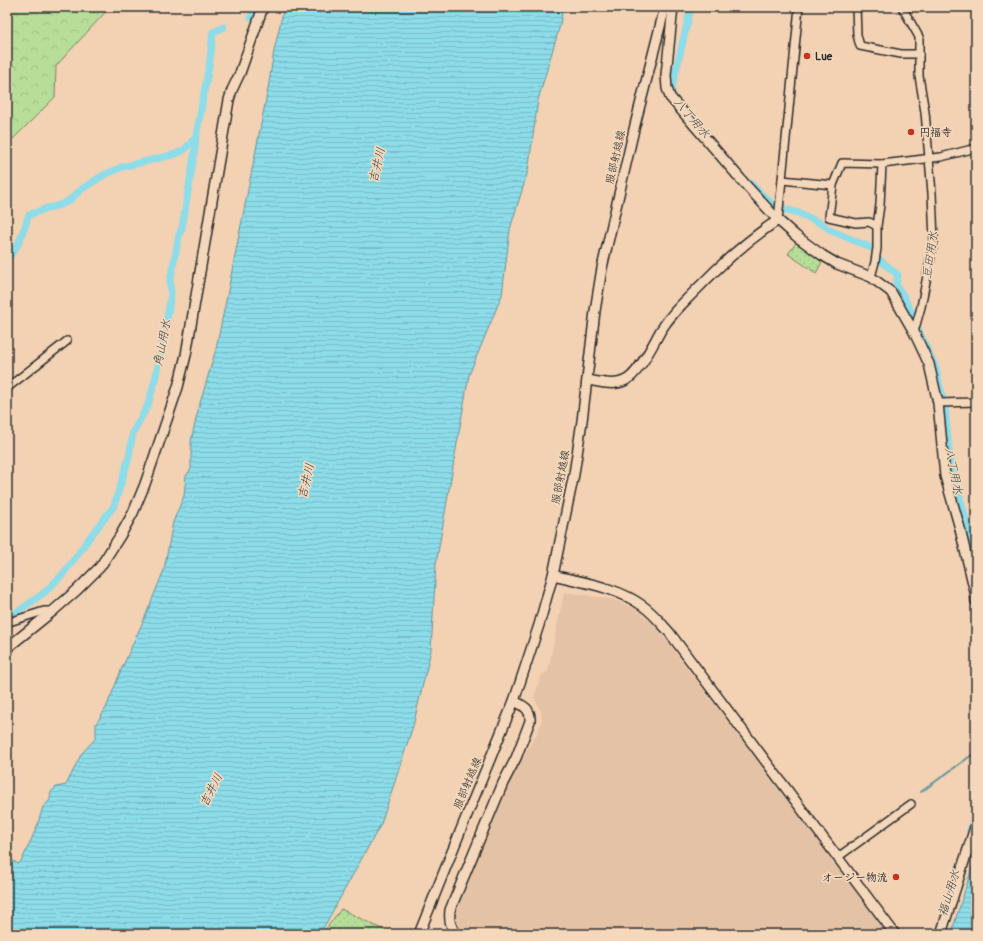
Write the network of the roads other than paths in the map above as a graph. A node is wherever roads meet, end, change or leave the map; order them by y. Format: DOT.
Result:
graph roads {
  1 [pos="263,7"];
  2 [pos="665,7"];
  3 [pos="673,7"];
  4 [pos="799,7"];
  5 [pos="856,7"];
  6 [pos="902,7"];
  7 [pos="919,54"];
  8 [pos="976,148"];
  9 [pos="930,158"];
  10 [pos="882,164"];
  11 [pos="782,180"];
  12 [pos="833,185"];
  13 [pos="778,220"];
  14 [pos="877,226"];
  15 [pos="871,277"];
  16 [pos="914,332"];
  17 [pos="67,341"];
  18 [pos="588,380"];
  19 [pos="7,388"];
  20 [pos="976,402"];
  21 [pos="938,403"];
  22 [pos="553,575"];
  23 [pos="976,601"];
  24 [pos="53,611"];
  25 [pos="8,621"];
  26 [pos="7,648"];
  27 [pos="514,701"];
  28 [pos="911,804"];
  29 [pos="976,824"];
  30 [pos="974,837"];
  31 [pos="838,858"];
  32 [pos="419,934"];
  33 [pos="456,934"];
  34 [pos="895,934"];
  35 [pos="941,934"];
  1 -- 24 [label="street"];
  2 -- 18 [label="street, 服部射越線"];
  3 -- 13 [label="street"];
  4 -- 11 [label="street"];
  5 -- 7 [label="street"];
  6 -- 7 [label="street"];
  7 -- 9 [label="street"];
  8 -- 9 [label="street"];
  9 -- 10 [label="street"];
  9 -- 16 [label="street"];
  10 -- 12 [label="street"];
  10 -- 14 [label="street"];
  11 -- 12 [label="street"];
  11 -- 13 [label="street"];
  12 -- 14 [label="street"];
  13 -- 15 [label="street"];
  13 -- 18 [label="street"];
  14 -- 15 [label="street"];
  15 -- 16 [label="street"];
  16 -- 21 [label="street"];
  17 -- 19 [label="street"];
  18 -- 22 [label="street, 服部射越線"];
  20 -- 21 [label="street"];
  21 -- 23 [label="street"];
  22 -- 27 [label="street, 服部射越線"];
  22 -- 31 [label="street"];
  24 -- 25 [label="street"];
  24 -- 26 [label="street"];
  27 -- 32 [label="street, 服部射越線"];
  27 -- 33 [label="street"];
  28 -- 31 [label="street"];
  29 -- 30 [label="street"];
  30 -- 35 [label="street"];
  31 -- 34 [label="street"];
}
